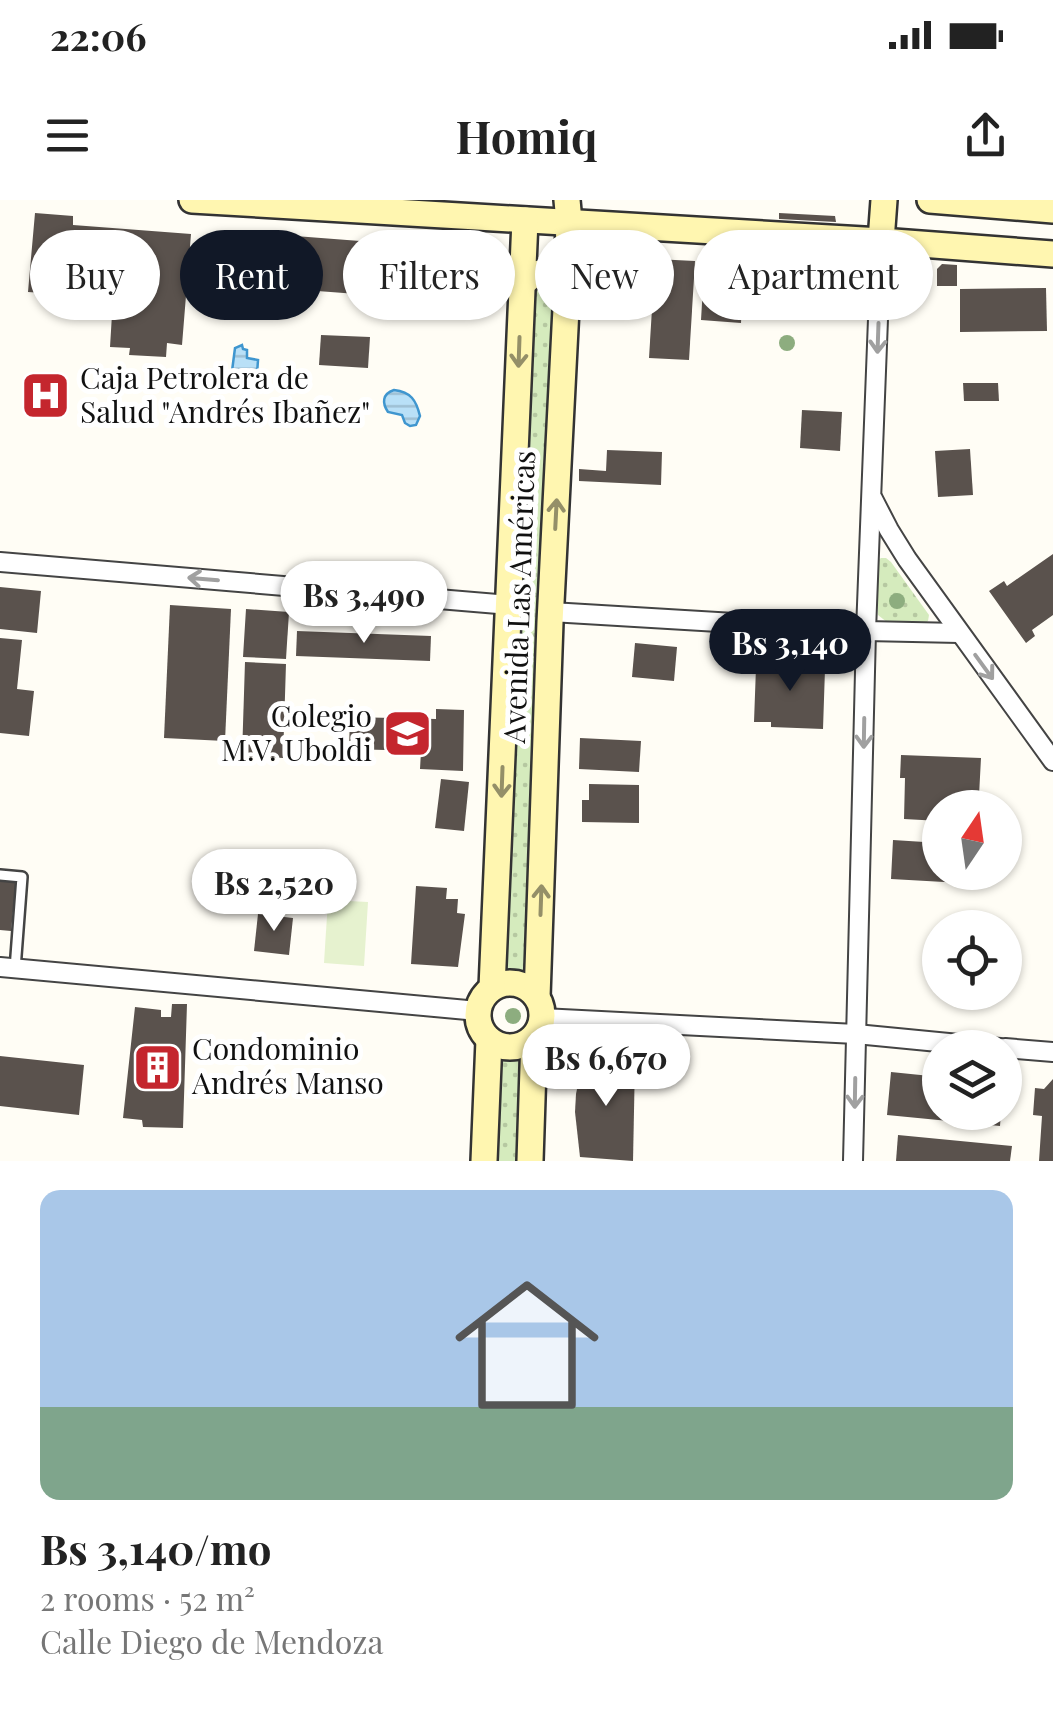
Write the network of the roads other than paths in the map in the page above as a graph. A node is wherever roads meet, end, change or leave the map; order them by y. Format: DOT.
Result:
graph roads {
  1 [pos="192,200"];
  2 [pos="884,200"];
  3 [pos="930,200"];
  4 [pos="1053,210"];
  5 [pos="568,211"];
  6 [pos="525,220"];
  7 [pos="766,230"];
  8 [pos="882,230"];
  9 [pos="933,245"];
  10 [pos="1053,254"];
  11 [pos="535,274"];
  12 [pos="521,286"];
  13 [pos="565,320"];
  14 [pos="878,320"];
  15 [pos="872,498"];
  16 [pos="0,562"];
  17 [pos="510,605"];
  18 [pos="551,612"];
  19 [pos="866,630"];
  20 [pos="960,633"];
  21 [pos="1053,761"];
  22 [pos="0,876"];
  23 [pos="8,968"];
  24 [pos="492,988"];
  25 [pos="478,1011"];
  26 [pos="538,1017"];
  27 [pos="856,1034"];
  28 [pos="489,1040"];
  29 [pos="922,1040"];
  30 [pos="1022,1050"];
  31 [pos="1053,1052"];
  32 [pos="484,1161"];
  33 [pos="530,1161"];
  34 [pos="853,1161"];
  1 -- 6 [label="street"];
  2 -- 8 [label="street"];
  3 -- 4 [label="street"];
  5 -- 6 [label="street"];
  5 -- 7 [label="street"];
  6 -- 12 [label="street, Avenida Las Américas"];
  9 -- 10 [label="street"];
  11 -- 12 [label="street"];
  12 -- 17 [label="street, Avenida Las Américas, one-way"];
  18 -- 13 [label="street, Avenida Las Américas, one-way"];
  14 -- 15 [label="street, one-way"];
  15 -- 19 [label="street"];
  15 -- 20 [label="street"];
  17 -- 16 [label="street, one-way"];
  17 -- 24 [label="street, Avenida Las Américas, one-way"];
  18 -- 19 [label="street"];
  26 -- 18 [label="street, Avenida Las Américas, one-way"];
  19 -- 20 [label="street"];
  19 -- 27 [label="street, one-way"];
  20 -- 21 [label="street, one-way"];
  22 -- 23 [label="lane"];
  23 -- 25 [label="street"];
  24 -- 25 [label="street"];
  24 -- 26 [label="street"];
  25 -- 28 [label="street"];
  26 -- 27 [label="street"];
  26 -- 28 [label="street"];
  26 -- 33 [label="street, Avenida Las Américas"];
  27 -- 29 [label="street"];
  27 -- 34 [label="street, one-way"];
  28 -- 32 [label="street"];
  30 -- 31 [label="street"];
}
